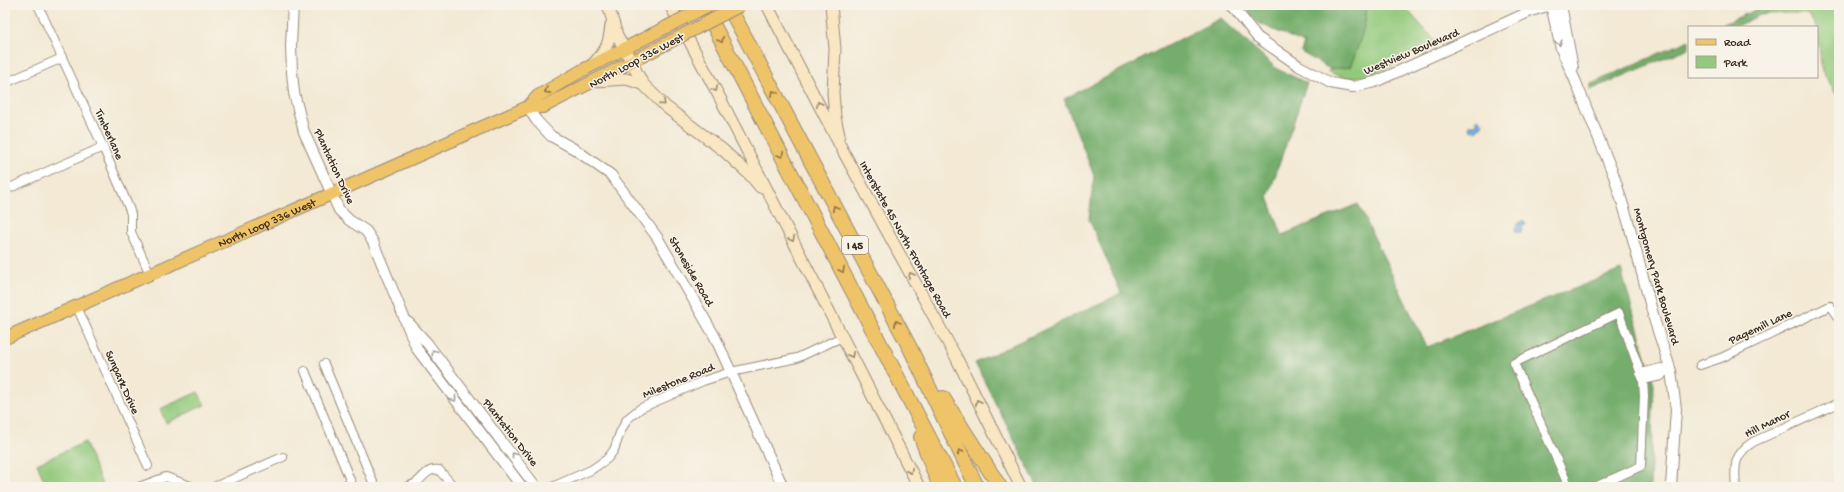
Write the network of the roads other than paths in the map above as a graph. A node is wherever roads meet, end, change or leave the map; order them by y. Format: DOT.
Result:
graph roads {
  1 [pos="38,5"];
  2 [pos="293,5"];
  3 [pos="608,5"];
  4 [pos="670,5"];
  5 [pos="703,5"];
  6 [pos="709,5"];
  7 [pos="728,5"];
  8 [pos="741,5"];
  9 [pos="767,5"];
  10 [pos="831,5"];
  11 [pos="837,5"];
  12 [pos="1232,5"];
  13 [pos="1550,5"];
  14 [pos="1561,5"];
  15 [pos="612,21"];
  16 [pos="624,49"];
  17 [pos="835,49"];
  18 [pos="62,58"];
  19 [pos="631,61"];
  20 [pos="591,66"];
  21 [pos="1575,80"];
  22 [pos="594,81"];
  23 [pos="5,83"];
  24 [pos="644,84"];
  25 [pos="528,107"];
  26 [pos="103,147"];
  27 [pos="843,151"];
  28 [pos="5,190"];
  29 [pos="333,194"];
  30 [pos="774,205"];
  31 [pos="150,274"];
  32 [pos="77,307"];
  33 [pos="405,318"];
  34 [pos="1839,319"];
  35 [pos="842,337"];
  36 [pos="5,338"];
  37 [pos="910,348"];
  38 [pos="324,364"];
  39 [pos="892,364"];
  40 [pos="1700,365"];
  41 [pos="305,371"];
  42 [pos="1667,371"];
  43 [pos="730,372"];
  44 [pos="1642,377"];
  45 [pos="1839,403"];
  46 [pos="283,456"];
  47 [pos="148,466"];
  48 [pos="139,487"];
  49 [pos="193,487"];
  50 [pos="214,487"];
  51 [pos="353,487"];
  52 [pos="375,487"];
  53 [pos="406,487"];
  54 [pos="454,487"];
  55 [pos="522,487"];
  56 [pos="536,487"];
  57 [pos="552,487"];
  58 [pos="783,487"];
  59 [pos="919,487"];
  60 [pos="940,487"];
  61 [pos="955,487"];
  62 [pos="977,487"];
  63 [pos="1000,487"];
  64 [pos="1021,487"];
  65 [pos="1569,487"];
  66 [pos="1595,487"];
  67 [pos="1671,487"];
  68 [pos="1736,487"];
  1 -- 18 [label="street, Timberlane"];
  2 -- 29 [label="street, Plantation Drive"];
  3 -- 15 [label="main road"];
  4 -- 30 [label="main road, one-way"];
  5 -- 39 [label="highway, I 45, one-way"];
  6 -- 16 [label="main road, North Loop 336 West, bridge"];
  37 -- 7 [label="highway, I 45, one-way"];
  8 -- 19 [label="main road, North Loop 336 West, bridge"];
  27 -- 9 [label="main road, Interstate 45 North Frontage Road, one-way"];
  10 -- 17 [label="main road"];
  11 -- 17 [label="main road"];
  12 -- 13 [label="street, Westview Boulevard"];
  13 -- 21 [label="street, Montgomery Park Boulevard, one-way"];
  14 -- 21 [label="street, Montgomery Park Boulevard"];
  15 -- 16 [label="main road"];
  15 -- 20 [label="main road"];
  16 -- 19 [label="main road"];
  16 -- 20 [label="main road, North Loop 336 West"];
  17 -- 27 [label="main road"];
  18 -- 23 [label="street"];
  18 -- 26 [label="street, Timberlane"];
  19 -- 22 [label="main road, North Loop 336 West"];
  19 -- 24 [label="main road"];
  20 -- 25 [label="main road, North Loop 336 West, one-way"];
  21 -- 42 [label="street, Montgomery Park Boulevard"];
  22 -- 24 [label="main road"];
  22 -- 25 [label="main road, North Loop 336 West"];
  24 -- 30 [label="main road, one-way"];
  25 -- 29 [label="main road, North Loop 336 West"];
  25 -- 43 [label="street, Stoneside Road"];
  26 -- 28 [label="street"];
  26 -- 31 [label="street, Timberlane"];
  64 -- 27 [label="main road, Interstate 45 North Frontage Road, one-way"];
  29 -- 31 [label="main road, North Loop 336 West"];
  29 -- 33 [label="street, Plantation Drive"];
  30 -- 35 [label="main road, one-way"];
  31 -- 32 [label="main road, North Loop 336 West"];
  32 -- 36 [label="main road, North Loop 336 West"];
  32 -- 47 [label="street, Sunpark Drive"];
  33 -- 55 [label="street, Plantation Drive, one-way"];
  56 -- 33 [label="street, Plantation Drive, one-way"];
  34 -- 40 [label="street, Pagemill Lane"];
  35 -- 43 [label="street, Milestone Road"];
  35 -- 59 [label="main road, one-way"];
  62 -- 37 [label="highway, I 45, one-way"];
  37 -- 63 [label="highway"];
  38 -- 52 [label="street"];
  39 -- 60 [label="highway"];
  39 -- 61 [label="highway, I 45"];
  41 -- 51 [label="street"];
  42 -- 44 [label="street"];
  42 -- 67 [label="street, Montgomery Park Boulevard"];
  43 -- 57 [label="street, Milestone Road"];
  43 -- 58 [label="street, Stoneside Road"];
  44 -- 65 [label="street"];
  44 -- 66 [label="street"];
  45 -- 68 [label="street, Hill Manor"];
  46 -- 50 [label="street"];
  48 -- 49 [label="street"];
  53 -- 54 [label="street"];
}
